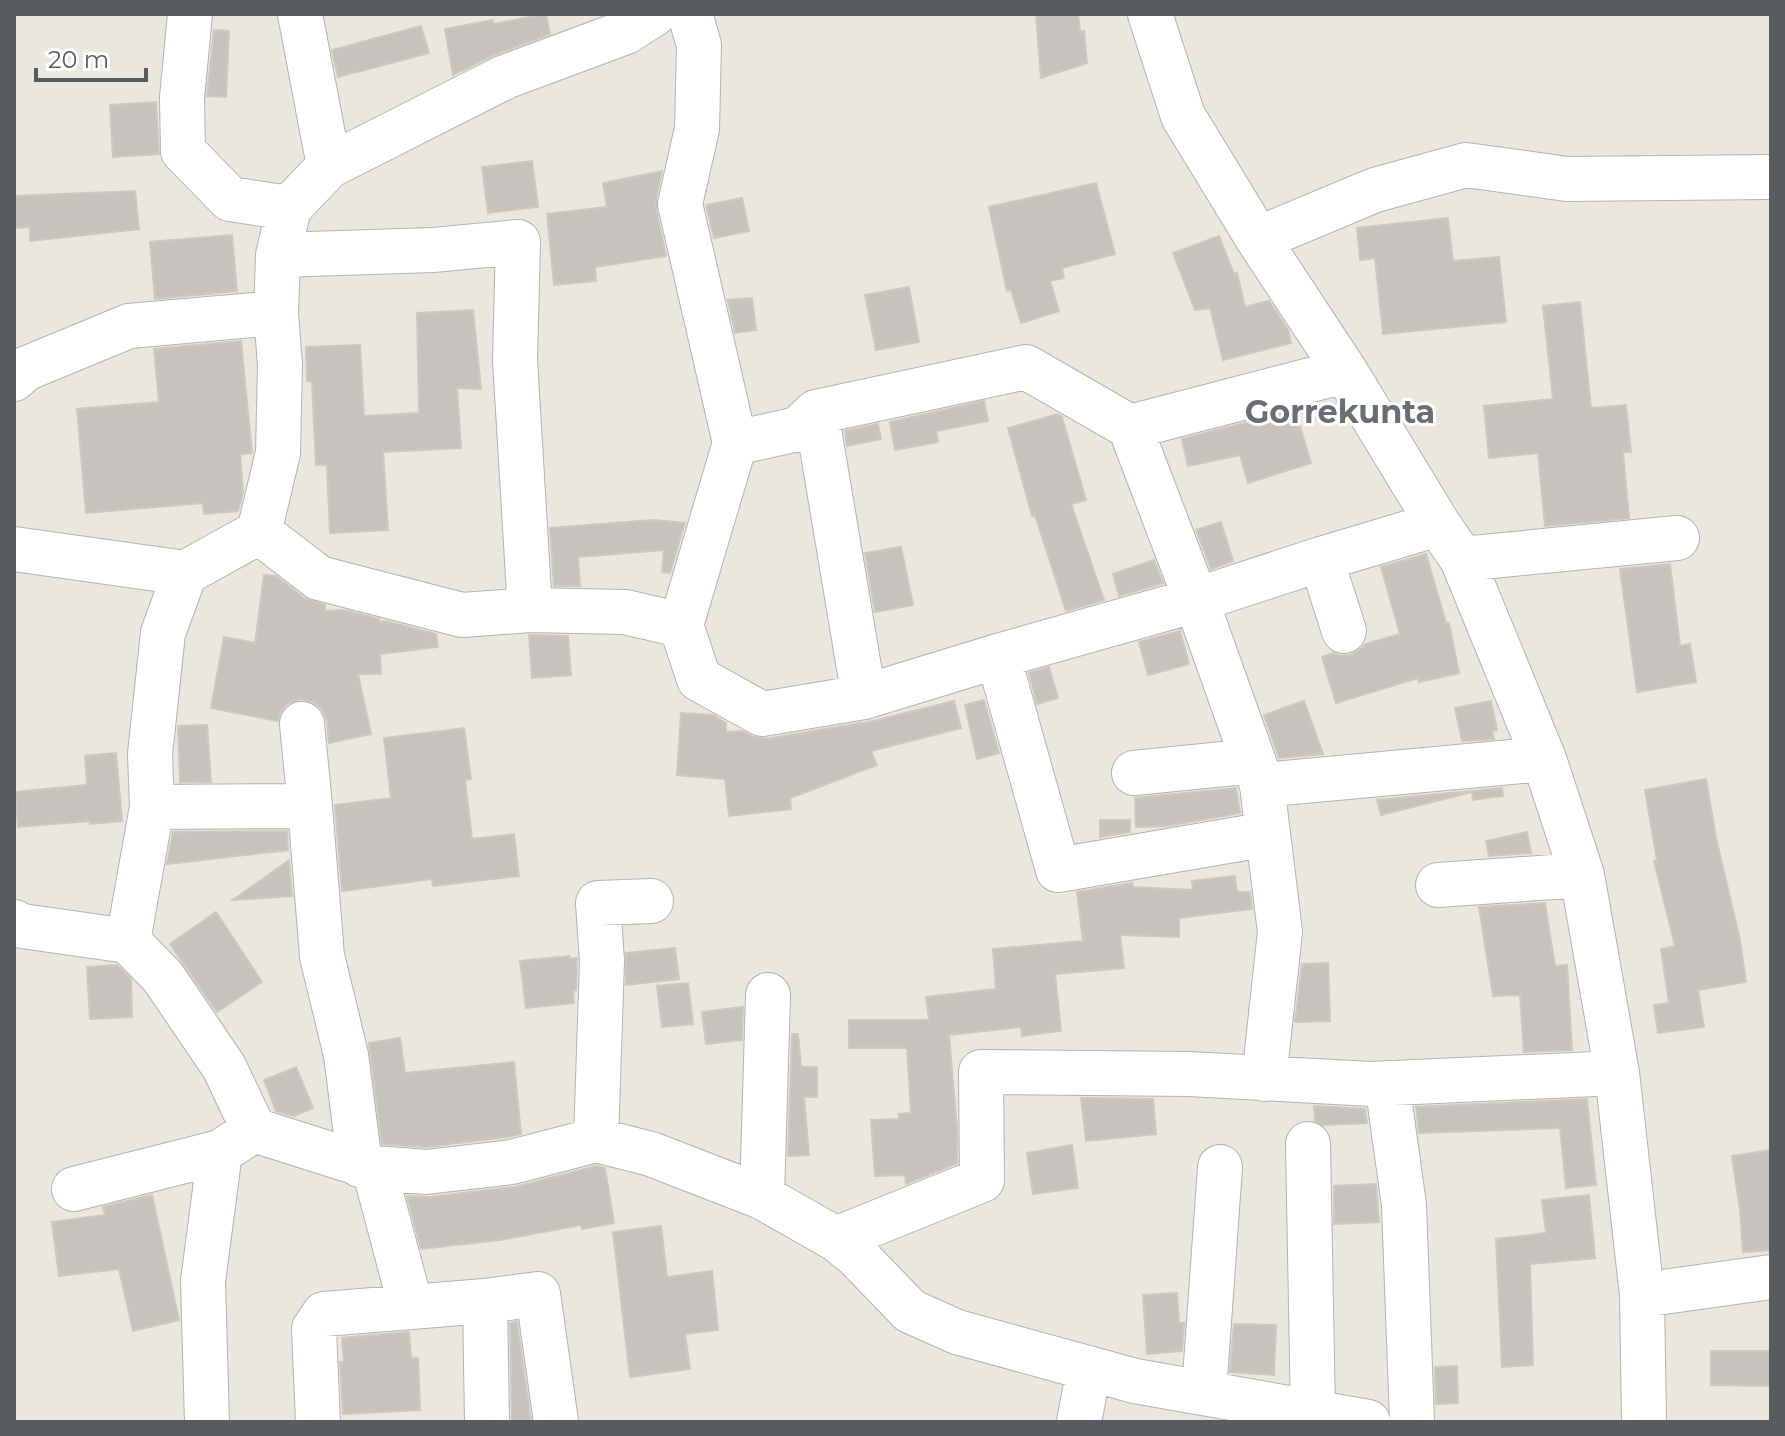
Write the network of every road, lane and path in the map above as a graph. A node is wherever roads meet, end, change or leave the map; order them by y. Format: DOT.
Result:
graph roads {
  1 [pos="190,14"];
  2 [pos="300,14"];
  3 [pos="654,14"];
  4 [pos="690,14"];
  5 [pos="1150,14"];
  6 [pos="329,166"];
  7 [pos="1771,177"];
  8 [pos="289,208"];
  9 [pos="1258,239"];
  10 [pos="278,255"];
  11 [pos="276,313"];
  12 [pos="1345,371"];
  13 [pos="14,379"];
  14 [pos="816,412"];
  15 [pos="1130,427"];
  16 [pos="735,443"];
  17 [pos="259,532"];
  18 [pos="1677,538"];
  19 [pos="1450,542"];
  20 [pos="14,549"];
  21 [pos="1321,559"];
  22 [pos="185,573"];
  23 [pos="1196,600"];
  24 [pos="530,610"];
  25 [pos="681,625"];
  26 [pos="1344,631"];
  27 [pos="998,656"];
  28 [pos="864,697"];
  29 [pos="302,724"];
  30 [pos="1544,759"];
  31 [pos="1134,773"];
  32 [pos="1257,773"];
  33 [pos="310,806"];
  34 [pos="152,807"];
  35 [pos="1268,834"];
  36 [pos="1582,875"];
  37 [pos="1438,885"];
  38 [pos="651,901"];
  39 [pos="17,933"];
  40 [pos="128,941"];
  41 [pos="768,995"];
  42 [pos="1617,1073"];
  43 [pos="1264,1079"];
  44 [pos="1387,1083"];
  45 [pos="596,1140"];
  46 [pos="237,1141"];
  47 [pos="1308,1144"];
  48 [pos="367,1167"];
  49 [pos="1220,1167"];
  50 [pos="74,1189"];
  51 [pos="762,1197"];
  52 [pos="836,1239"];
  53 [pos="1771,1277"];
  54 [pos="1642,1295"];
  55 [pos="485,1301"];
  56 [pos="411,1307"];
  57 [pos="1089,1369"];
  58 [pos="1204,1392"];
  59 [pos="1313,1413"];
  60 [pos="207,1422"];
  61 [pos="318,1422"];
  62 [pos="487,1422"];
  63 [pos="556,1422"];
  64 [pos="1079,1422"];
  65 [pos="1368,1422"];
  66 [pos="1412,1422"];
  67 [pos="1644,1422"];
  1 -- 8 [label="street"];
  2 -- 6 [label="street"];
  3 -- 6 [label="street"];
  4 -- 16 [label="street"];
  5 -- 9 [label="street"];
  6 -- 8 [label="street"];
  7 -- 9 [label="street"];
  8 -- 10 [label="street"];
  9 -- 12 [label="street"];
  10 -- 11 [label="street"];
  10 -- 24 [label="street"];
  11 -- 13 [label="street"];
  11 -- 17 [label="street"];
  12 -- 15 [label="street"];
  12 -- 19 [label="street"];
  14 -- 15 [label="street"];
  14 -- 16 [label="street"];
  14 -- 28 [label="street"];
  15 -- 23 [label="street"];
  16 -- 25 [label="street"];
  17 -- 22 [label="street"];
  17 -- 24 [label="street"];
  18 -- 19 [label="street"];
  19 -- 21 [label="street"];
  19 -- 30 [label="street"];
  20 -- 22 [label="street"];
  21 -- 23 [label="street"];
  21 -- 26 [label="street"];
  22 -- 34 [label="street"];
  23 -- 27 [label="street"];
  23 -- 32 [label="street"];
  24 -- 25 [label="street"];
  25 -- 28 [label="street"];
  27 -- 28 [label="street"];
  27 -- 35 [label="street"];
  29 -- 33 [label="street"];
  30 -- 32 [label="street"];
  30 -- 36 [label="street"];
  31 -- 32 [label="street"];
  32 -- 35 [label="street"];
  33 -- 34 [label="street"];
  33 -- 48 [label="street"];
  34 -- 40 [label="street"];
  35 -- 43 [label="street"];
  36 -- 37 [label="street"];
  36 -- 42 [label="street"];
  38 -- 45 [label="street"];
  39 -- 40 [label="street"];
  40 -- 46 [label="street"];
  41 -- 51 [label="street"];
  42 -- 44 [label="street"];
  42 -- 54 [label="street"];
  43 -- 44 [label="street"];
  43 -- 52 [label="street"];
  44 -- 66 [label="street"];
  45 -- 48 [label="street"];
  45 -- 51 [label="street"];
  46 -- 48 [label="street"];
  46 -- 50 [label="street"];
  46 -- 60 [label="street"];
  47 -- 59 [label="street"];
  48 -- 56 [label="street"];
  49 -- 58 [label="street"];
  51 -- 52 [label="street"];
  52 -- 57 [label="street"];
  53 -- 54 [label="street"];
  54 -- 67 [label="street"];
  55 -- 56 [label="street"];
  55 -- 62 [label="street"];
  55 -- 63 [label="street"];
  56 -- 61 [label="street"];
  57 -- 58 [label="street"];
  57 -- 64 [label="street"];
  58 -- 59 [label="street"];
  59 -- 65 [label="street"];
}
